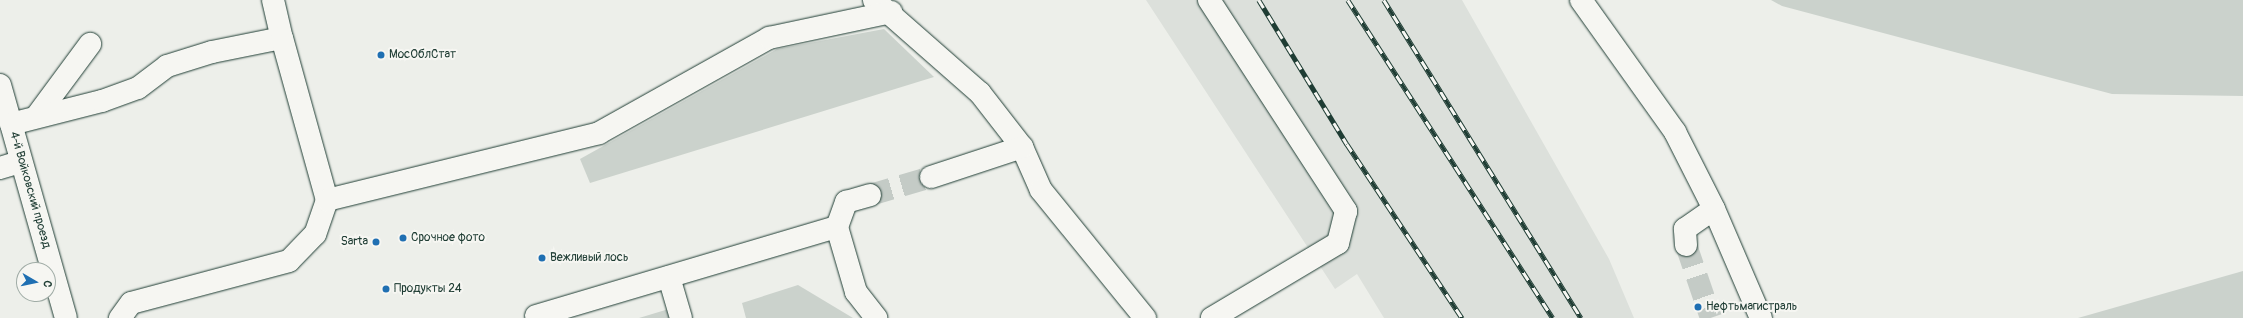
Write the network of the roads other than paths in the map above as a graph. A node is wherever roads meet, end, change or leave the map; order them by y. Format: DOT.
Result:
graph roads {
  1 [pos="273,0"];
  2 [pos="1209,0"];
  3 [pos="1581,0"];
  4 [pos="882,6"];
  5 [pos="282,38"];
  6 [pos="90,44"];
  7 [pos="0,85"];
  8 [pos="36,117"];
  9 [pos="11,124"];
  10 [pos="1022,147"];
  11 [pos="10,165"];
  12 [pos="931,176"];
  13 [pos="870,195"];
  14 [pos="327,200"];
  15 [pos="1714,209"];
  16 [pos="837,227"];
  17 [pos="1686,245"];
  18 [pos="668,277"];
  19 [pos="536,316"];
  20 [pos="66,318"];
  21 [pos="120,318"];
  22 [pos="681,318"];
  23 [pos="876,318"];
  24 [pos="1145,318"];
  25 [pos="1212,318"];
  26 [pos="1761,318"];
  1 -- 5 [label="street"];
  2 -- 25 [label="street"];
  3 -- 15 [label="street"];
  4 -- 10 [label="street"];
  4 -- 14 [label="street"];
  5 -- 8 [label="street"];
  5 -- 14 [label="street"];
  6 -- 8 [label="street"];
  7 -- 9 [label="street, 4-й Войковский проезд"];
  8 -- 9 [label="street"];
  9 -- 11 [label="street, 4-й Войковский проезд"];
  10 -- 12 [label="street"];
  10 -- 24 [label="street"];
  11 -- 20 [label="street, 4-й Войковский проезд"];
  13 -- 16 [label="street"];
  14 -- 21 [label="street"];
  15 -- 17 [label="street"];
  15 -- 26 [label="street"];
  16 -- 18 [label="street"];
  16 -- 23 [label="street"];
  18 -- 19 [label="street"];
  18 -- 22 [label="street"];
}
